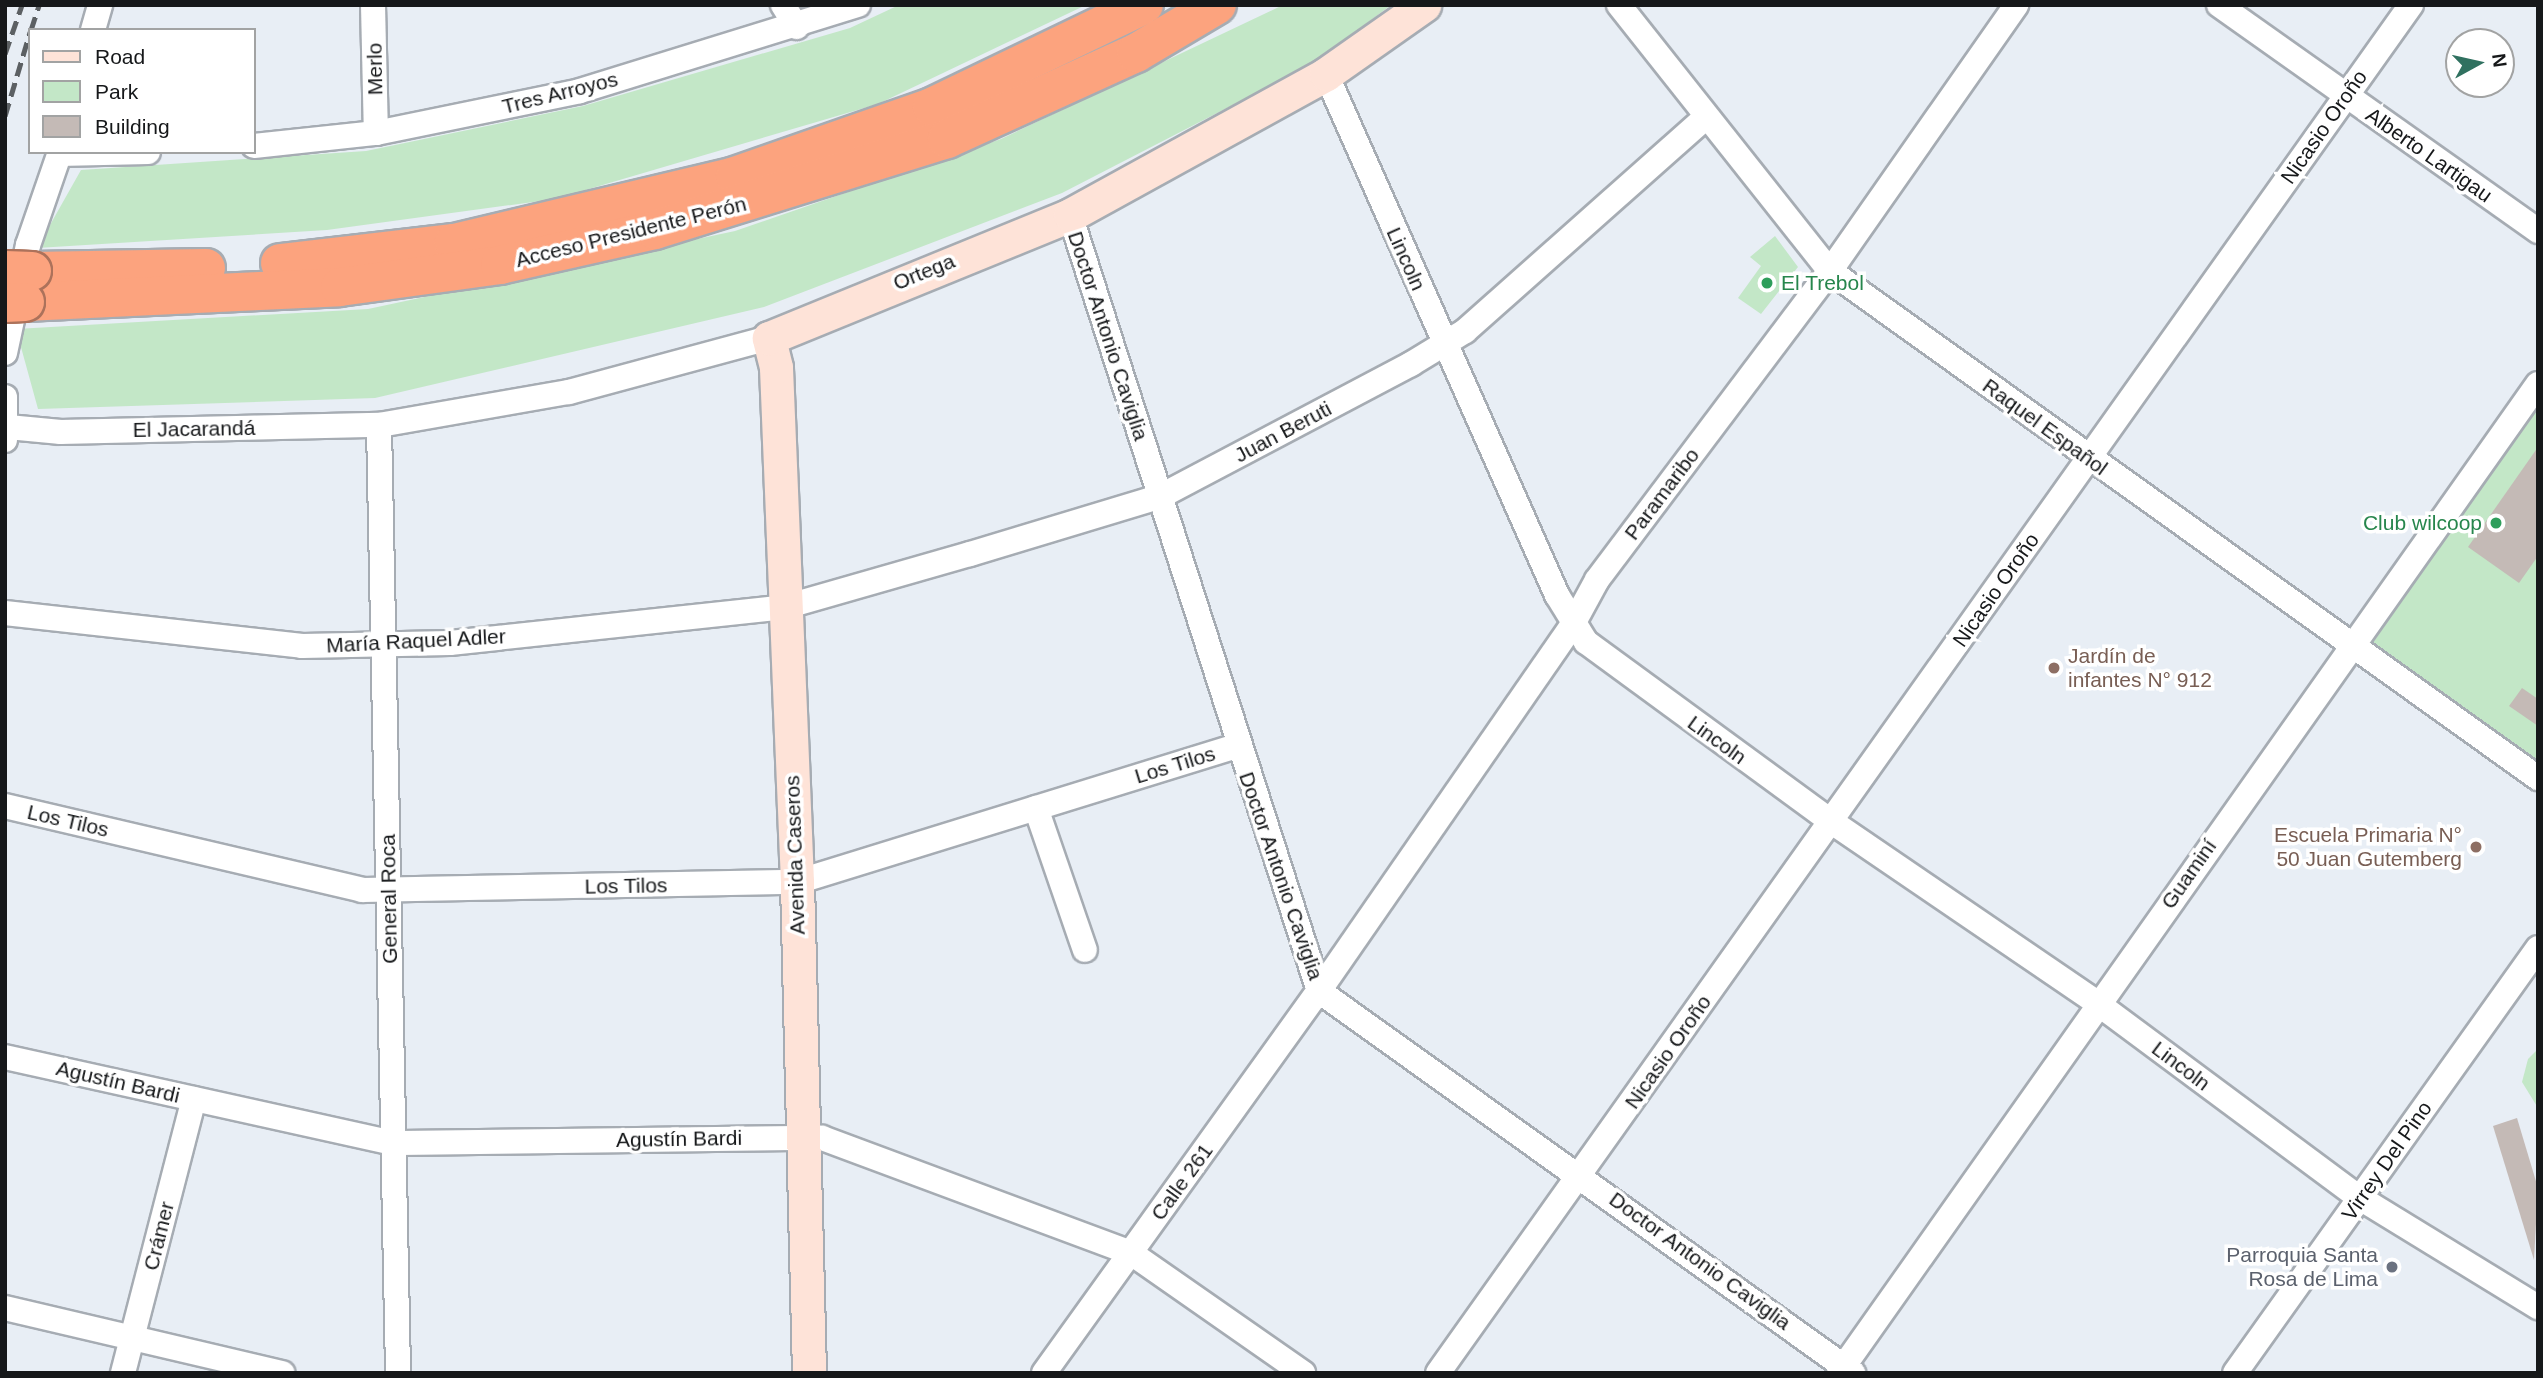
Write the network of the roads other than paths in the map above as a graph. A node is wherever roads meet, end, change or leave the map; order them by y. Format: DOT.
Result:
graph roads {
  1 [pos="100,5"];
  2 [pos="373,5"];
  3 [pos="783,5"];
  4 [pos="858,5"];
  5 [pos="1144,5"];
  6 [pos="1217,5"];
  7 [pos="1424,5"];
  8 [pos="1619,5"];
  9 [pos="2016,5"];
  10 [pos="2219,5"];
  11 [pos="2411,5"];
  12 [pos="797,27"];
  13 [pos="94,28"];
  14 [pos="1326,74"];
  15 [pos="2346,96"];
  16 [pos="1706,117"];
  17 [pos="376,132"];
  18 [pos="256,146"];
  19 [pos="60,154"];
  20 [pos="1070,215"];
  21 [pos="2538,231"];
  22 [pos="1830,271"];
  23 [pos="17,286"];
  24 [pos="769,338"];
  25 [pos="1444,344"];
  26 [pos="5,353"];
  27 [pos="2538,384"];
  28 [pos="5,397"];
  29 [pos="379,425"];
  30 [pos="7,434"];
  31 [pos="2089,459"];
  32 [pos="1159,497"];
  33 [pos="785,607"];
  34 [pos="5,613"];
  35 [pos="1572,626"];
  36 [pos="2351,646"];
  37 [pos="384,647"];
  38 [pos="1236,746"];
  39 [pos="2538,778"];
  40 [pos="5,807"];
  41 [pos="1036,808"];
  42 [pos="1832,822"];
  43 [pos="797,882"];
  44 [pos="390,892"];
  45 [pos="2538,948"];
  46 [pos="1085,950"];
  47 [pos="1320,991"];
  48 [pos="2096,1003"];
  49 [pos="5,1057"];
  50 [pos="194,1099"];
  51 [pos="803,1136"];
  52 [pos="393,1143"];
  53 [pos="1581,1175"];
  54 [pos="2360,1198"];
  55 [pos="1131,1253"];
  56 [pos="2538,1307"];
  57 [pos="5,1308"];
  58 [pos="132,1339"];
  59 [pos="1845,1370"];
  60 [pos="123,1373"];
  61 [pos="283,1373"];
  62 [pos="398,1373"];
  63 [pos="809,1373"];
  64 [pos="1044,1373"];
  65 [pos="1303,1373"];
  66 [pos="1438,1373"];
  67 [pos="2235,1373"];
  1 -- 13 [label="street"];
  2 -- 17 [label="street, Merlo"];
  3 -- 12 [label="street"];
  4 -- 12 [label="street, Tres Arroyos"];
  5 -- 23 [label="highway, Acceso Presidente Perón"];
  6 -- 23 [label="highway, Acceso Presidente Perón"];
  7 -- 14 [label="street, Ortega"];
  8 -- 16 [label="street, Raquel Español"];
  9 -- 22 [label="street, Paramaribo"];
  10 -- 15 [label="street, Alberto Lartigau"];
  11 -- 15 [label="street, Nicasio Oroño"];
  12 -- 17 [label="street, Tres Arroyos"];
  14 -- 20 [label="street, Ortega"];
  14 -- 25 [label="street, Lincoln"];
  15 -- 21 [label="street, Alberto Lartigau"];
  15 -- 31 [label="street, Nicasio Oroño"];
  16 -- 22 [label="street, Raquel Español"];
  16 -- 25 [label="street, Juan Beruti"];
  17 -- 18 [label="street, Tres Arroyos"];
  19 -- 26 [label="street"];
  20 -- 24 [label="street, Ortega"];
  20 -- 32 [label="street, Doctor Antonio Caviglia"];
  22 -- 31 [label="street, Raquel Español"];
  22 -- 35 [label="street, Paramaribo"];
  24 -- 29 [label="street, Ortega"];
  24 -- 33 [label="street, Avenida Caseros"];
  25 -- 32 [label="street, Juan Beruti"];
  25 -- 35 [label="street, Lincoln"];
  27 -- 36 [label="street, Guaminí"];
  28 -- 30 [label="street"];
  29 -- 30 [label="street, El Jacarandá"];
  29 -- 37 [label="street, General Roca"];
  31 -- 36 [label="street, Raquel Español"];
  31 -- 42 [label="street, Nicasio Oroño"];
  32 -- 33 [label="street, Juan Beruti"];
  32 -- 38 [label="street, Doctor Antonio Caviglia"];
  33 -- 37 [label="street, María Raquel Adler"];
  33 -- 43 [label="street, Avenida Caseros"];
  34 -- 37 [label="street, María Raquel Adler"];
  35 -- 42 [label="street, Lincoln"];
  35 -- 47 [label="street, Paramaribo"];
  36 -- 39 [label="street, Raquel Español"];
  36 -- 48 [label="street, Guaminí"];
  37 -- 44 [label="street, General Roca"];
  38 -- 41 [label="street, Los Tilos"];
  38 -- 47 [label="street, Doctor Antonio Caviglia"];
  40 -- 44 [label="street, Los Tilos"];
  41 -- 43 [label="street, Los Tilos"];
  41 -- 46 [label="street"];
  42 -- 48 [label="street, Lincoln"];
  42 -- 53 [label="street, Nicasio Oroño"];
  43 -- 44 [label="street, Los Tilos"];
  43 -- 51 [label="street, Avenida Caseros"];
  44 -- 52 [label="street, General Roca"];
  45 -- 54 [label="street, Virrey Del Pino"];
  47 -- 53 [label="street, Doctor Antonio Caviglia"];
  47 -- 55 [label="street, Calle 261"];
  48 -- 54 [label="street, Lincoln"];
  48 -- 59 [label="street, Guaminí"];
  49 -- 50 [label="street, Agustín Bardi"];
  50 -- 52 [label="street, Agustín Bardi"];
  50 -- 58 [label="street, Crámer"];
  51 -- 52 [label="street, Agustín Bardi"];
  51 -- 55 [label="street, Agustín Bardi"];
  51 -- 63 [label="street, Avenida Caseros"];
  52 -- 62 [label="street, General Roca"];
  53 -- 59 [label="street, Doctor Antonio Caviglia"];
  53 -- 66 [label="street, Nicasio Oroño"];
  54 -- 56 [label="street, Lincoln"];
  54 -- 67 [label="street, Virrey Del Pino"];
  55 -- 64 [label="street, Calle 261"];
  55 -- 65 [label="street, Agustín Bardi"];
  57 -- 58 [label="street"];
  58 -- 60 [label="street, Crámer"];
  58 -- 61 [label="street"];
}
